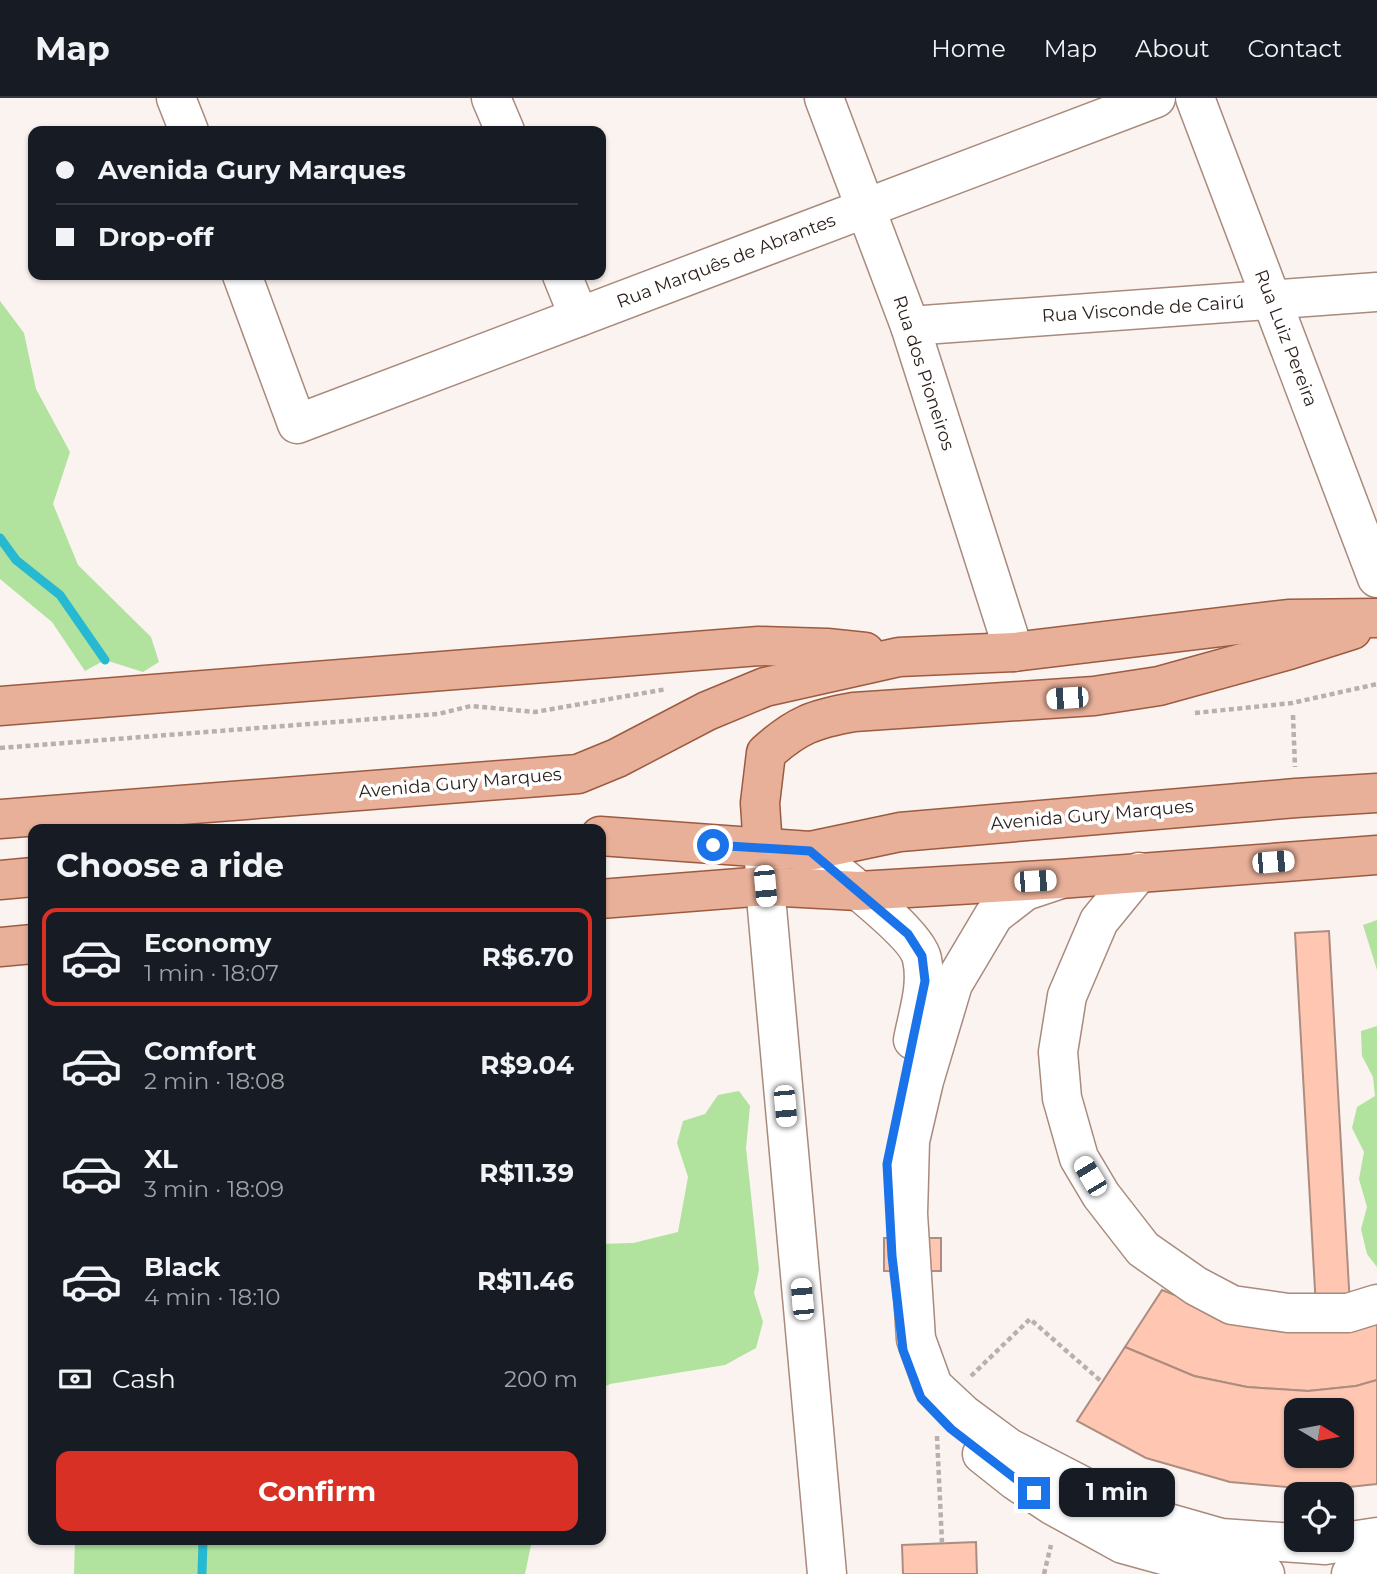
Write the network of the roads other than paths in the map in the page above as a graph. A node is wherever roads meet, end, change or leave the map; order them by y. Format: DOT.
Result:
graph roads {
  1 [pos="176,98"];
  2 [pos="491,98"];
  3 [pos="824,98"];
  4 [pos="1156,98"];
  5 [pos="1195,98"];
  6 [pos="187,126"];
  7 [pos="503,126"];
  8 [pos="865,208"];
  9 [pos="244,280"];
  10 [pos="564,280"];
  11 [pos="1377,292"];
  12 [pos="1271,299"];
  13 [pos="579,317"];
  14 [pos="910,326"];
  15 [pos="1377,578"];
  16 [pos="1377,620"];
  17 [pos="1014,652"];
  18 [pos="898,657"];
  19 [pos="0,705"];
  20 [pos="1377,793"];
  21 [pos="0,819"];
  22 [pos="606,836"];
  23 [pos="764,849"];
  24 [pos="810,851"];
  25 [pos="1377,855"];
  26 [pos="1139,873"];
  27 [pos="28,877"];
  28 [pos="0,880"];
  29 [pos="1060,880"];
  30 [pos="765,886"];
  31 [pos="858,891"];
  32 [pos="606,899"];
  33 [pos="28,944"];
  34 [pos="0,947"];
  35 [pos="1377,1304"];
  36 [pos="1377,1537"];
  37 [pos="1377,1571"];
  38 [pos="827,1574"];
  39 [pos="1265,1574"];
  40 [pos="1351,1574"];
  1 -- 6 [label="street"];
  2 -- 7 [label="street"];
  3 -- 8 [label="street, Rua dos Pioneiros"];
  4 -- 8 [label="street, Rua Marquês de Abrantes"];
  5 -- 12 [label="street, Rua Luiz Pereira"];
  8 -- 13 [label="street, Rua Marquês de Abrantes"];
  8 -- 14 [label="street, Rua dos Pioneiros"];
  9 -- 13 [label="street, Rua Marquês de Abrantes"];
  10 -- 13 [label="street"];
  11 -- 12 [label="street, Rua Visconde de Cairú"];
  12 -- 14 [label="street, Rua Visconde de Cairú"];
  12 -- 15 [label="street, Rua Luiz Pereira"];
  14 -- 17 [label="street, Rua dos Pioneiros"];
  16 -- 17 [label="main road, Avenida Gury Marques"];
  16 -- 23 [label="main road"];
  17 -- 18 [label="main road, Avenida Gury Marques"];
  18 -- 19 [label="main road, Avenida Gury Marques"];
  18 -- 21 [label="main road, Avenida Gury Marques"];
  20 -- 24 [label="main road, Avenida Gury Marques"];
  22 -- 23 [label="main road, Avenida Gury Marques"];
  23 -- 24 [label="main road, Avenida Gury Marques"];
  23 -- 30 [label="street"];
  24 -- 31 [label="street"];
  25 -- 26 [label="main road"];
  26 -- 29 [label="main road"];
  26 -- 35 [label="street"];
  27 -- 28 [label="main road"];
  29 -- 31 [label="main road"];
  29 -- 36 [label="street"];
  30 -- 31 [label="main road"];
  30 -- 32 [label="main road"];
  30 -- 38 [label="street"];
  31 -- 39 [label="street"];
  33 -- 34 [label="main road"];
  37 -- 40 [label="street"];
}
